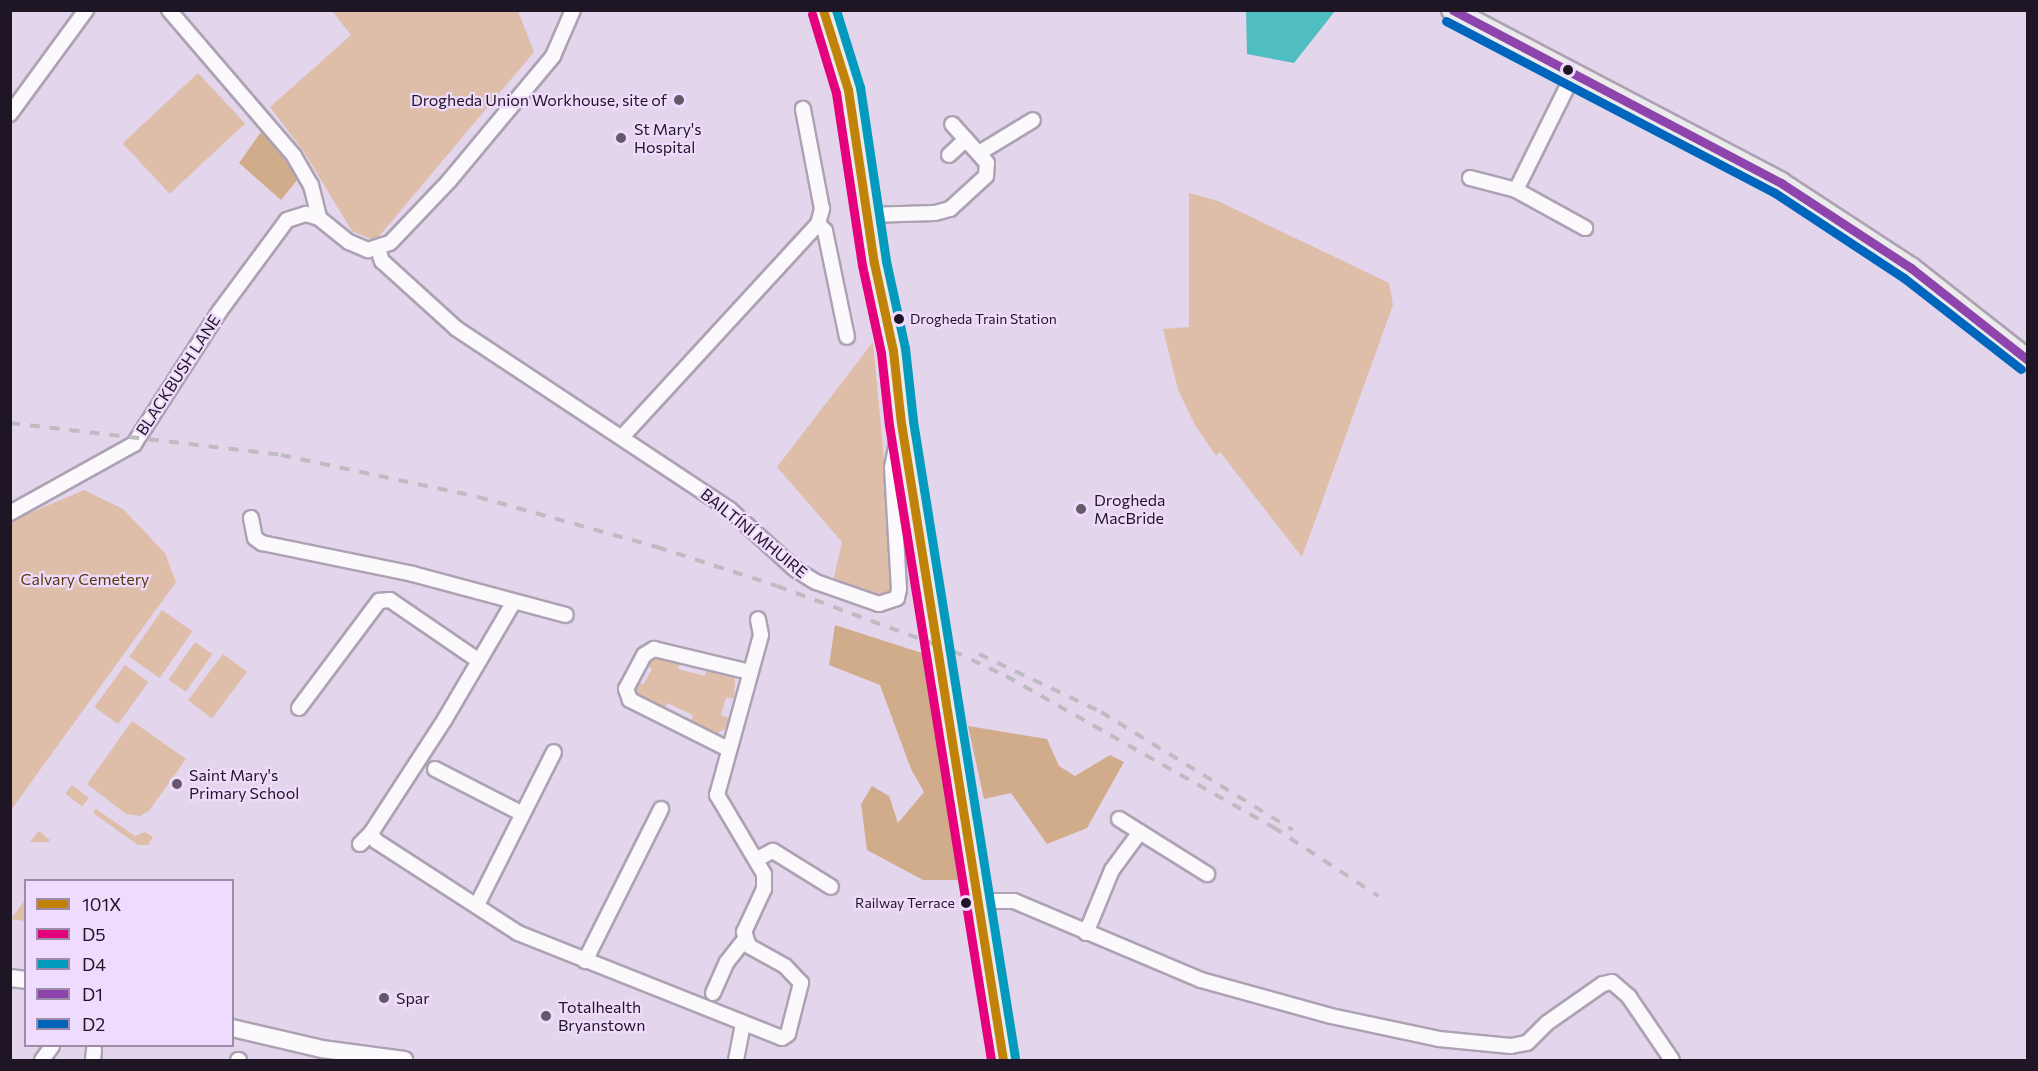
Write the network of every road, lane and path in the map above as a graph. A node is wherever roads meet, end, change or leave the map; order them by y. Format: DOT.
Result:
graph roads {
  1 [pos="86,10"];
  2 [pos="169,10"];
  3 [pos="573,10"];
  4 [pos="823,10"];
  5 [pos="1452,10"];
  6 [pos="1574,73"];
  7 [pos="803,109"];
  8 [pos="10,114"];
  9 [pos="1033,120"];
  10 [pos="952,124"];
  11 [pos="966,138"];
  12 [pos="979,153"];
  13 [pos="949,155"];
  14 [pos="1470,178"];
  15 [pos="1515,190"];
  16 [pos="867,215"];
  17 [pos="319,218"];
  18 [pos="818,224"];
  19 [pos="1585,228"];
  20 [pos="378,249"];
  21 [pos="847,337"];
  22 [pos="2028,360"];
  23 [pos="901,423"];
  24 [pos="622,437"];
  25 [pos="10,513"];
  26 [pos="251,518"];
  27 [pos="513,603"];
  28 [pos="566,615"];
  29 [pos="758,619"];
  30 [pos="479,661"];
  31 [pos="750,672"];
  32 [pos="299,708"];
  33 [pos="728,749"];
  34 [pos="554,752"];
  35 [pos="435,769"];
  36 [pos="661,809"];
  37 [pos="521,813"];
  38 [pos="1119,819"];
  39 [pos="1140,832"];
  40 [pos="371,833"];
  41 [pos="360,844"];
  42 [pos="757,859"];
  43 [pos="1207,874"];
  44 [pos="831,887"];
  45 [pos="979,901"];
  46 [pos="477,905"];
  47 [pos="1086,933"];
  48 [pos="746,938"];
  49 [pos="585,961"];
  50 [pos="713,993"];
  51 [pos="743,1025"];
  52 [pos="234,1030"];
  53 [pos="51,1047"];
  54 [pos="320,1055"];
  55 [pos="41,1060"];
  56 [pos="404,1060"];
  57 [pos="736,1060"];
  58 [pos="1003,1060"];
  59 [pos="1672,1060"];
  1 -- 8 [label="street"];
  2 -- 17 [label="street"];
  3 -- 20 [label="street"];
  4 -- 16 [label="main road"];
  5 -- 6 [label="main road"];
  6 -- 15 [label="street"];
  6 -- 22 [label="main road"];
  7 -- 18 [label="street"];
  9 -- 12 [label="street"];
  10 -- 11 [label="street"];
  11 -- 12 [label="street"];
  11 -- 13 [label="street"];
  12 -- 16 [label="street"];
  14 -- 15 [label="street"];
  15 -- 19 [label="street"];
  16 -- 23 [label="main road"];
  17 -- 20 [label="street"];
  17 -- 25 [label="street, BLACKBUSH LANE"];
  18 -- 21 [label="street"];
  18 -- 24 [label="street"];
  20 -- 24 [label="street, BAILTÍNÍ MHUIRE"];
  23 -- 24 [label="street, BAILTÍNÍ MHUIRE"];
  23 -- 45 [label="main road"];
  26 -- 27 [label="street"];
  27 -- 28 [label="street"];
  27 -- 30 [label="street"];
  29 -- 31 [label="street"];
  30 -- 32 [label="street"];
  30 -- 40 [label="street"];
  31 -- 33 [label="street"];
  31 -- 33 [label="street"];
  33 -- 42 [label="street"];
  34 -- 37 [label="street"];
  35 -- 37 [label="street"];
  36 -- 49 [label="street"];
  37 -- 46 [label="street"];
  38 -- 39 [label="street"];
  39 -- 43 [label="street"];
  39 -- 47 [label="street"];
  40 -- 41 [label="street"];
  40 -- 46 [label="street"];
  42 -- 44 [label="street"];
  42 -- 48 [label="street"];
  45 -- 47 [label="street"];
  45 -- 58 [label="main road"];
  46 -- 49 [label="street"];
  47 -- 59 [label="street"];
  48 -- 50 [label="street"];
  48 -- 51 [label="street"];
  49 -- 51 [label="street"];
  51 -- 57 [label="street"];
  52 -- 54 [label="street"];
  53 -- 55 [label="street"];
  54 -- 56 [label="street"];
}
